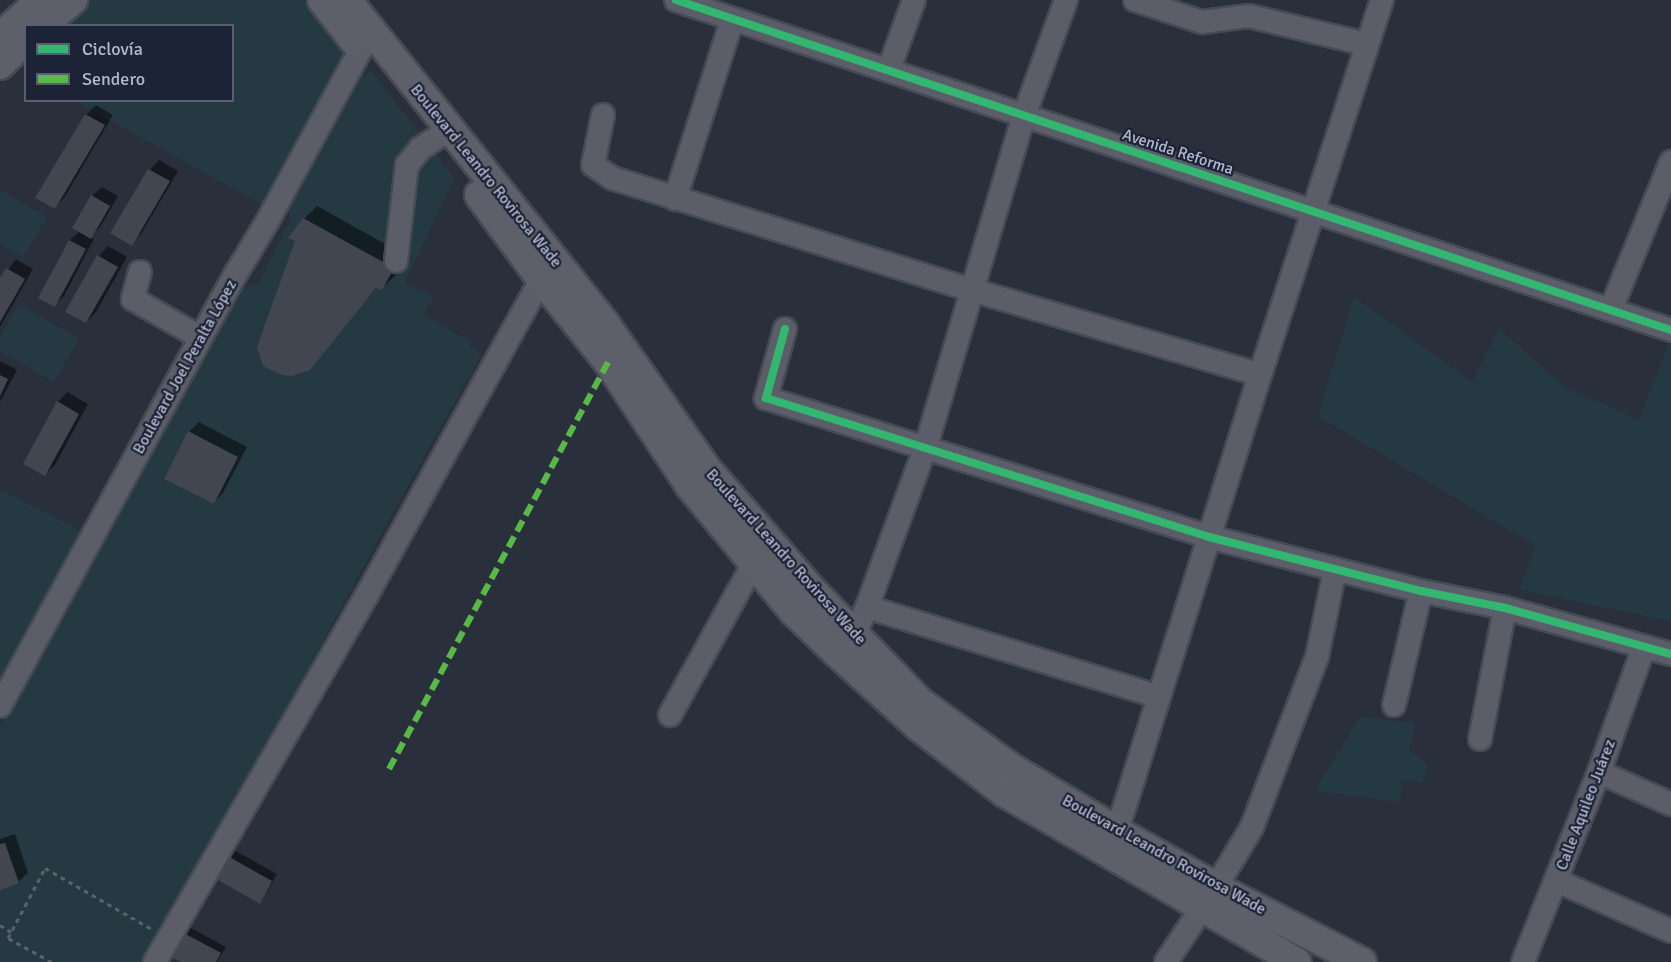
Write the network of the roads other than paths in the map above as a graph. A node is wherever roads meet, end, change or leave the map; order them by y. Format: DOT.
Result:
graph roads {
  1 [pos="40,0"];
  2 [pos="73,0"];
  3 [pos="322,0"];
  4 [pos="347,0"];
  5 [pos="676,0"];
  6 [pos="914,0"];
  7 [pos="1066,0"];
  8 [pos="1135,0"];
  9 [pos="712,6"];
  10 [pos="1380,8"];
  11 [pos="732,20"];
  12 [pos="45,24"];
  13 [pos="0,37"];
  14 [pos="364,38"];
  15 [pos="24,42"];
  16 [pos="1366,44"];
  17 [pos="0,66"];
  18 [pos="889,69"];
  19 [pos="603,116"];
  20 [pos="1024,116"];
  21 [pos="443,134"];
  22 [pos="1671,162"];
  23 [pos="675,199"];
  24 [pos="1313,210"];
  25 [pos="396,261"];
  26 [pos="140,272"];
  27 [pos="541,279"];
  28 [pos="972,290"];
  29 [pos="1611,309"];
  30 [pos="785,329"];
  31 [pos="1671,330"];
  32 [pos="201,338"];
  33 [pos="1260,375"];
  34 [pos="926,446"];
  35 [pos="698,477"];
  36 [pos="1209,537"];
  37 [pos="754,563"];
  38 [pos="1335,569"];
  39 [pos="1421,591"];
  40 [pos="867,607"];
  41 [pos="1505,608"];
  42 [pos="845,644"];
  43 [pos="1644,647"];
  44 [pos="1671,654"];
  45 [pos="1157,696"];
  46 [pos="1394,705"];
  47 [pos="0,706"];
  48 [pos="670,716"];
  49 [pos="1480,739"];
  50 [pos="1599,772"];
  51 [pos="1671,804"];
  52 [pos="1111,841"];
  53 [pos="1557,880"];
  54 [pos="1208,897"];
  55 [pos="1671,931"];
  56 [pos="156,962"];
  57 [pos="1166,962"];
  58 [pos="1296,962"];
  59 [pos="1362,962"];
  60 [pos="1523,962"];
  1 -- 13 [label="main road"];
  2 -- 12 [label="main road"];
  3 -- 14 [label="main road, Boulevard Leandro Rovirosa Wade"];
  4 -- 14 [label="main road, Boulevard Leandro Rovirosa Wade"];
  5 -- 9 [label="street, Avenida Reforma"];
  6 -- 18 [label="street"];
  7 -- 20 [label="street"];
  8 -- 16 [label="street"];
  9 -- 11 [label="street, Avenida Reforma"];
  10 -- 16 [label="street"];
  11 -- 18 [label="street, Avenida Reforma"];
  11 -- 23 [label="street"];
  14 -- 21 [label="main road, Boulevard Leandro Rovirosa Wade"];
  14 -- 32 [label="street, Boulevard Joel Peralta López"];
  15 -- 17 [label="main road"];
  16 -- 24 [label="street"];
  18 -- 20 [label="street, Avenida Reforma"];
  19 -- 23 [label="street"];
  20 -- 24 [label="street, Avenida Reforma"];
  20 -- 28 [label="street"];
  21 -- 25 [label="street"];
  21 -- 27 [label="main road, Boulevard Leandro Rovirosa Wade"];
  21 -- 35 [label="main road, Boulevard Leandro Rovirosa Wade"];
  22 -- 29 [label="street"];
  23 -- 28 [label="street"];
  24 -- 29 [label="street, Avenida Reforma"];
  24 -- 33 [label="street"];
  26 -- 32 [label="street"];
  27 -- 35 [label="main road, Boulevard Leandro Rovirosa Wade"];
  27 -- 56 [label="street"];
  28 -- 33 [label="street"];
  28 -- 34 [label="street"];
  29 -- 31 [label="street, Avenida Reforma"];
  30 -- 34 [label="street"];
  32 -- 47 [label="street, Boulevard Joel Peralta López"];
  33 -- 36 [label="street"];
  34 -- 36 [label="street"];
  34 -- 40 [label="street"];
  35 -- 37 [label="main road, Boulevard Leandro Rovirosa Wade"];
  35 -- 42 [label="main road, Boulevard Leandro Rovirosa Wade"];
  36 -- 38 [label="street"];
  36 -- 45 [label="street"];
  37 -- 42 [label="main road, Boulevard Leandro Rovirosa Wade"];
  37 -- 48 [label="street"];
  38 -- 39 [label="street"];
  38 -- 54 [label="street"];
  39 -- 41 [label="street"];
  39 -- 46 [label="street"];
  40 -- 42 [label="street"];
  40 -- 45 [label="street"];
  41 -- 43 [label="street"];
  41 -- 49 [label="street"];
  42 -- 52 [label="main road, Boulevard Leandro Rovirosa Wade"];
  43 -- 44 [label="street"];
  43 -- 50 [label="street, Calle Aquileo Juárez"];
  45 -- 52 [label="street"];
  50 -- 51 [label="street"];
  50 -- 53 [label="street, Calle Aquileo Juárez"];
  52 -- 54 [label="main road, Boulevard Leandro Rovirosa Wade"];
  53 -- 55 [label="street"];
  53 -- 60 [label="street, Calle Aquileo Juárez"];
  54 -- 57 [label="street"];
  54 -- 58 [label="main road, Boulevard Leandro Rovirosa Wade"];
  54 -- 59 [label="main road, Boulevard Leandro Rovirosa Wade"];
}
